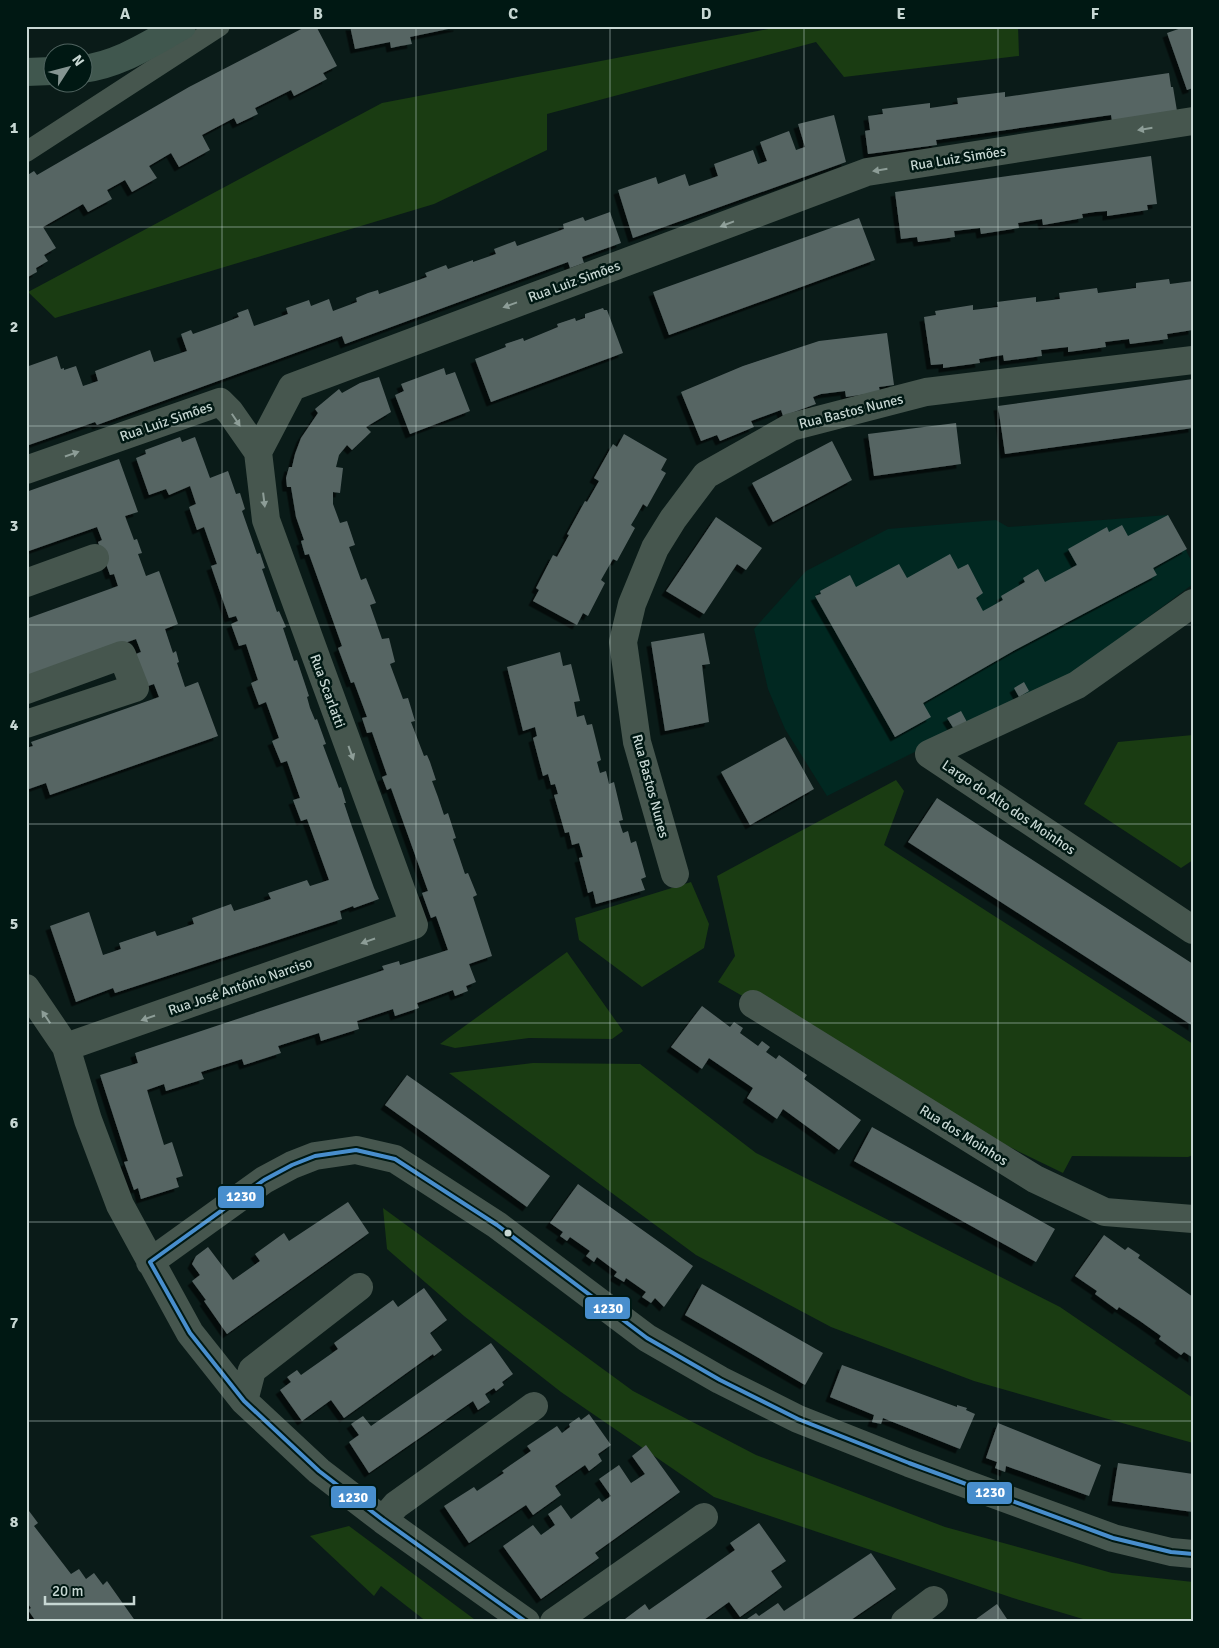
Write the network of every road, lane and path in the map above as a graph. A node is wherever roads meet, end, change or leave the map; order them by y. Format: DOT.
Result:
graph roads {
  1 [pos="182,26"];
  2 [pos="220,26"];
  3 [pos="92,68"];
  4 [pos="42,71"];
  5 [pos="26,72"];
  6 [pos="1193,121"];
  7 [pos="26,152"];
  8 [pos="1193,360"];
  9 [pos="258,452"];
  10 [pos="26,470"];
  11 [pos="96,558"];
  12 [pos="26,583"];
  13 [pos="1193,603"];
  14 [pos="26,690"];
  15 [pos="26,724"];
  16 [pos="675,874"];
  17 [pos="414,925"];
  18 [pos="1193,930"];
  19 [pos="26,988"];
  20 [pos="753,1004"];
  21 [pos="66,1047"];
  22 [pos="1193,1219"];
  23 [pos="150,1262"];
  24 [pos="359,1286"];
  25 [pos="244,1401"];
  26 [pos="534,1406"];
  27 [pos="704,1517"];
  28 [pos="383,1520"];
  29 [pos="1193,1554"];
  30 [pos="934,1600"];
  31 [pos="526,1622"];
  32 [pos="554,1622"];
  33 [pos="905,1622"];
  1 -- 3 [label="main road"];
  2 -- 7 [label="street"];
  4 -- 5 [label="main road"];
  6 -- 9 [label="street, Rua Luiz Simões, one-way"];
  8 -- 16 [label="street, Rua Bastos Nunes"];
  10 -- 9 [label="street, Rua Luiz Simões, one-way"];
  9 -- 17 [label="street, Rua Scarlatti, one-way"];
  11 -- 12 [label="street"];
  13 -- 18 [label="street, Largo do Alto dos Moinhos"];
  14 -- 15 [label="street"];
  17 -- 21 [label="street, Rua José António Narciso, one-way"];
  21 -- 19 [label="street, one-way"];
  20 -- 22 [label="street, Rua dos Moinhos"];
  21 -- 23 [label="street"];
  23 -- 25 [label="street"];
  23 -- 29 [label="street"];
  24 -- 25 [label="street"];
  25 -- 28 [label="street"];
  26 -- 28 [label="street"];
  27 -- 32 [label="street"];
  28 -- 31 [label="street"];
  30 -- 33 [label="street"];
}
